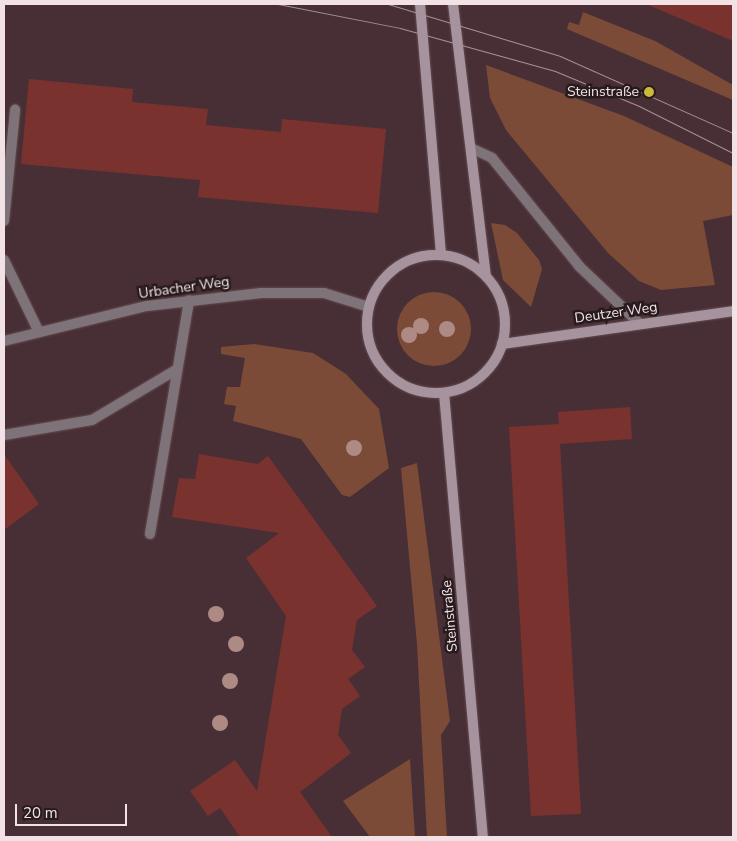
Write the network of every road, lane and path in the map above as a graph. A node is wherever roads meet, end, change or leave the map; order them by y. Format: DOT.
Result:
graph roads {
  1 [pos="420,4"];
  2 [pos="453,4"];
  3 [pos="15,110"];
  4 [pos="470,148"];
  5 [pos="4,221"];
  6 [pos="441,255"];
  7 [pos="4,260"];
  8 [pos="486,276"];
  9 [pos="189,300"];
  10 [pos="369,307"];
  11 [pos="733,311"];
  12 [pos="639,323"];
  13 [pos="39,332"];
  14 [pos="4,341"];
  15 [pos="502,344"];
  16 [pos="176,370"];
  17 [pos="444,392"];
  18 [pos="4,434"];
  19 [pos="150,534"];
  20 [pos="483,837"];
  1 -- 6 [label="main road"];
  2 -- 4 [label="main road"];
  3 -- 5 [label="street"];
  4 -- 8 [label="main road"];
  4 -- 12 [label="street"];
  6 -- 8 [label="main road"];
  6 -- 10 [label="main road"];
  7 -- 13 [label="street"];
  8 -- 15 [label="main road"];
  9 -- 10 [label="street, Urbacher Weg"];
  9 -- 13 [label="street, Urbacher Weg"];
  9 -- 16 [label="street"];
  10 -- 17 [label="main road"];
  11 -- 12 [label="main road, Deutzer Weg"];
  12 -- 15 [label="main road, Deutzer Weg"];
  13 -- 14 [label="street, Urbacher Weg"];
  15 -- 17 [label="main road"];
  16 -- 18 [label="street"];
  16 -- 19 [label="street"];
  17 -- 20 [label="main road, Steinstraße"];
}
